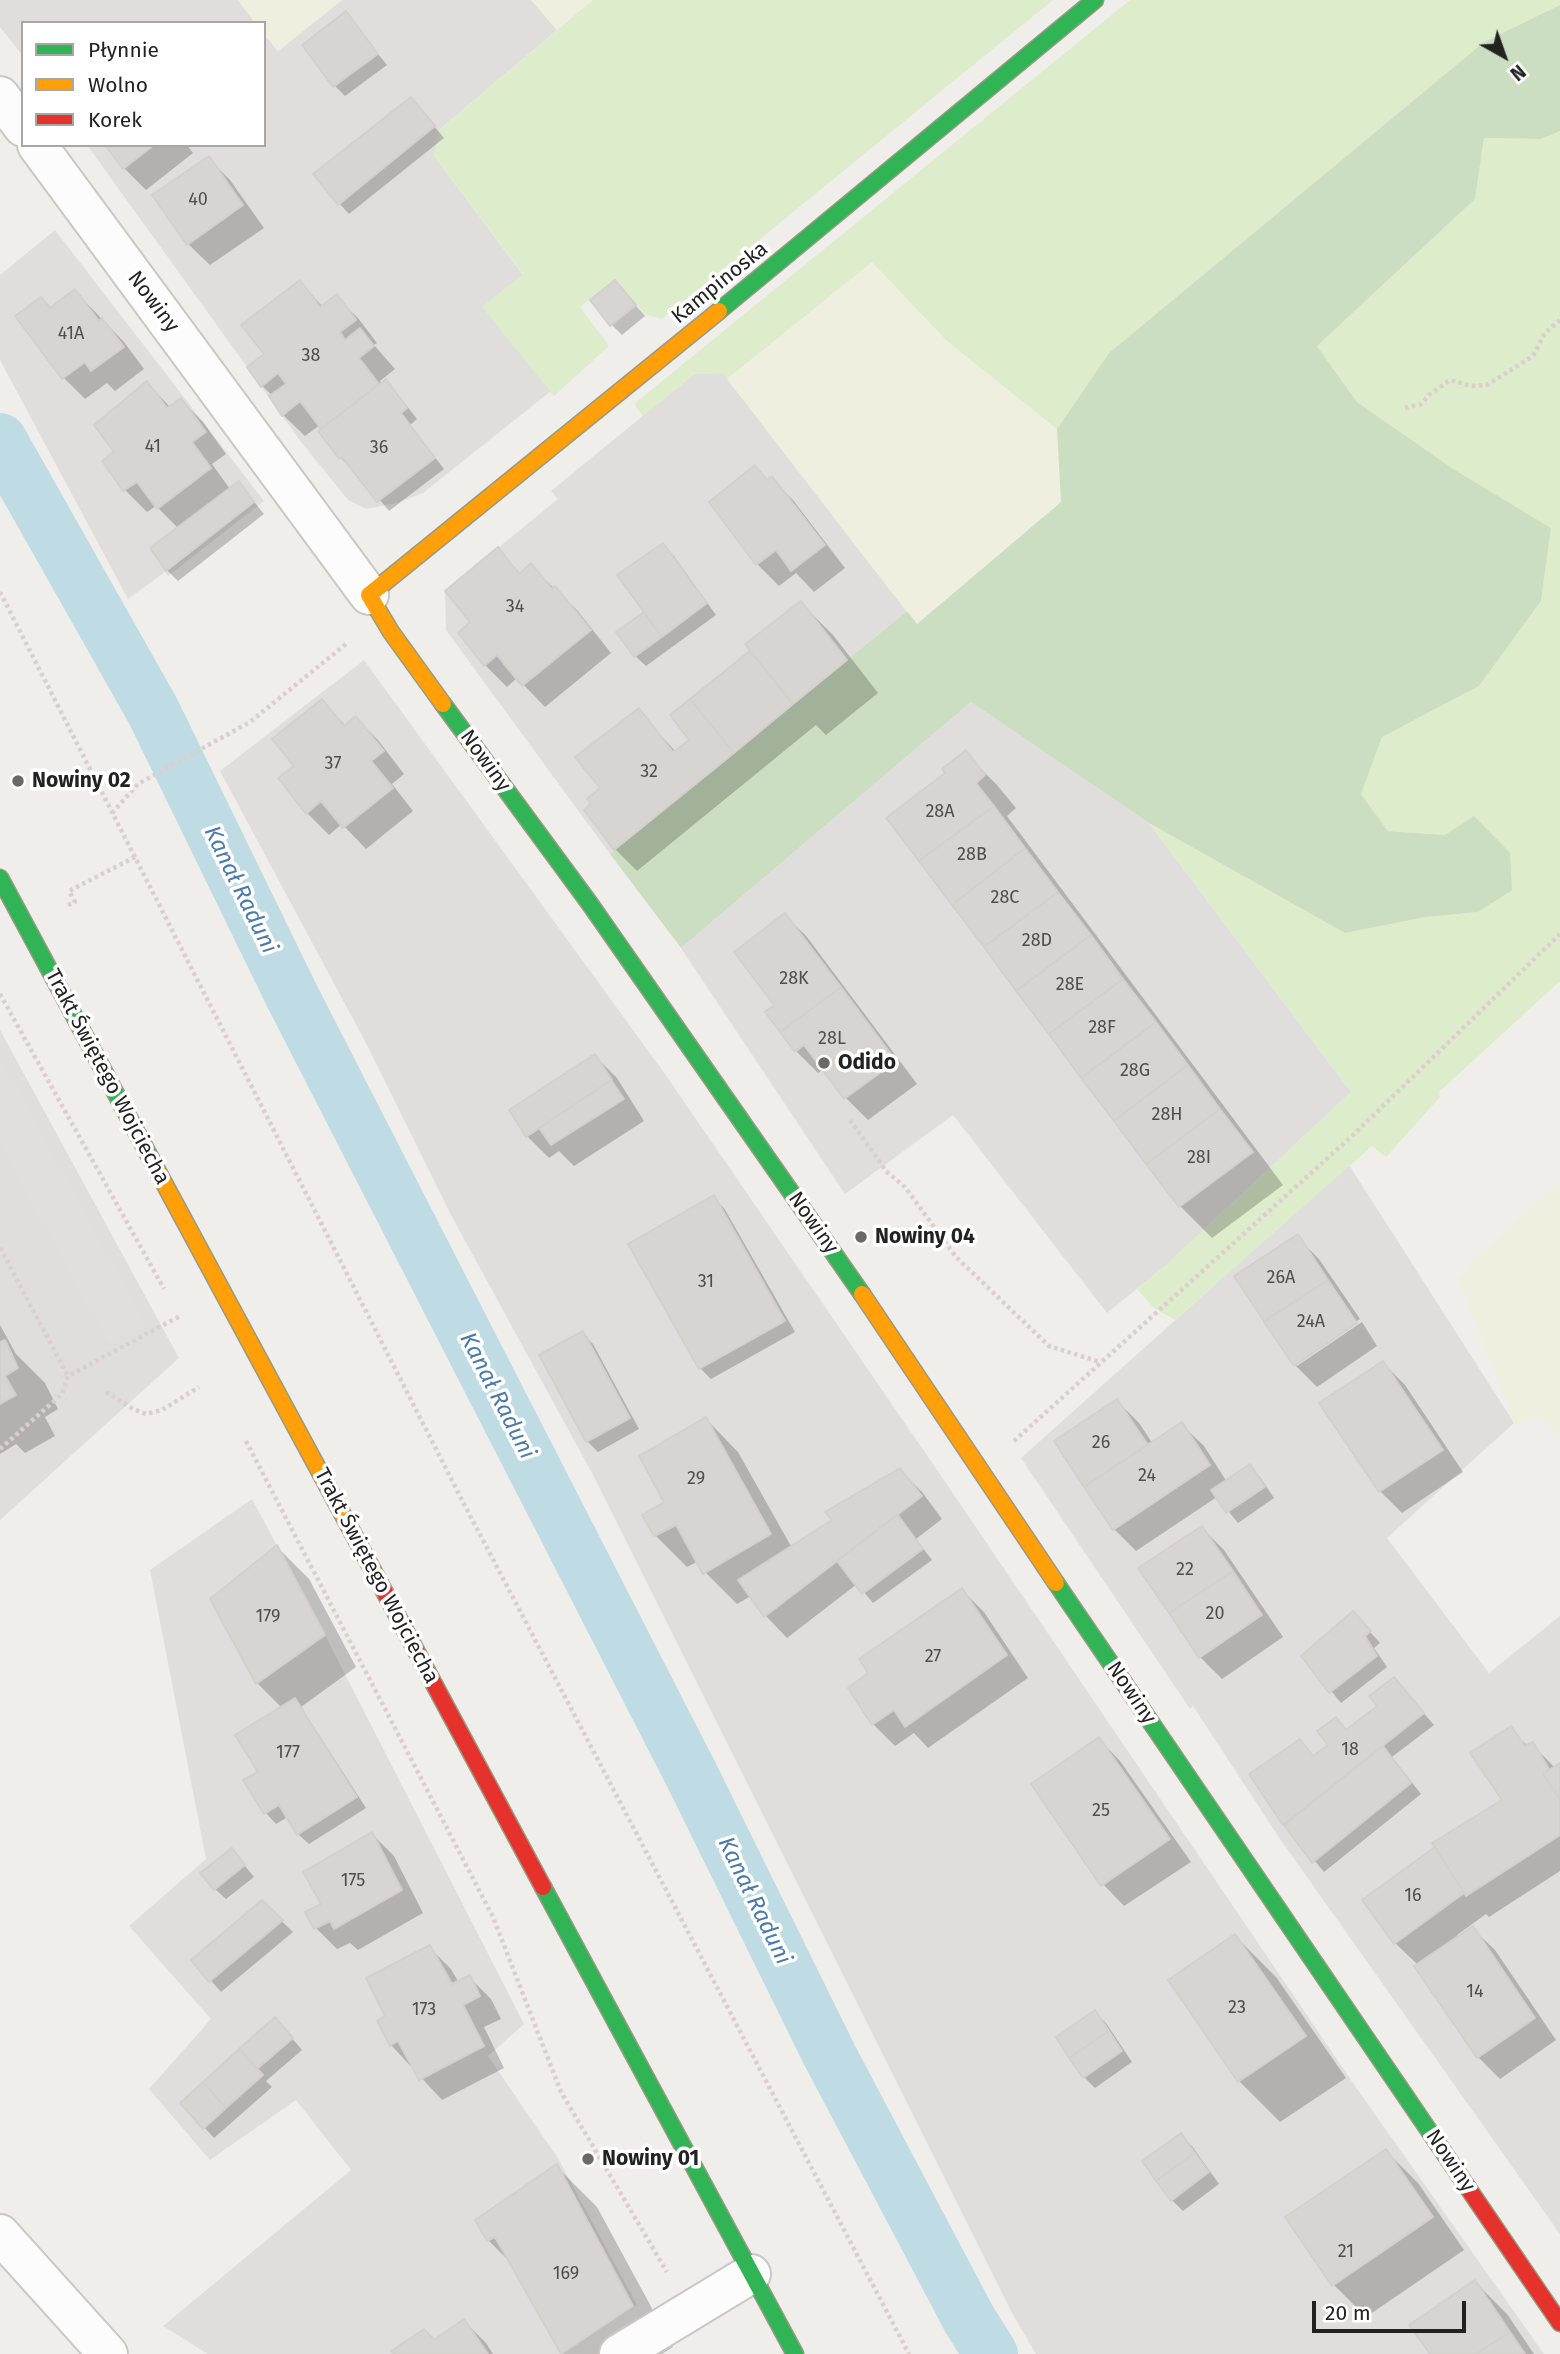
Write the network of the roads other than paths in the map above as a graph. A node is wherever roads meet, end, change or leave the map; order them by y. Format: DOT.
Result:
graph roads {
  1 [pos="1095,0"];
  2 [pos="0,96"];
  3 [pos="21,124"];
  4 [pos="38,147"];
  5 [pos="369,595"];
  6 [pos="0,878"];
  7 [pos="0,2234"];
  8 [pos="751,2274"];
  9 [pos="1560,2323"];
  10 [pos="108,2354"];
  11 [pos="619,2354"];
  12 [pos="795,2354"];
  1 -- 5 [label="street, Kampinoska"];
  2 -- 3 [label="street"];
  4 -- 5 [label="street, Nowiny"];
  5 -- 9 [label="street, Nowiny"];
  6 -- 8 [label="street, Trakt Świętego Wojciecha"];
  7 -- 10 [label="street"];
  8 -- 11 [label="street"];
  8 -- 12 [label="street, Trakt Świętego Wojciecha"];
}
